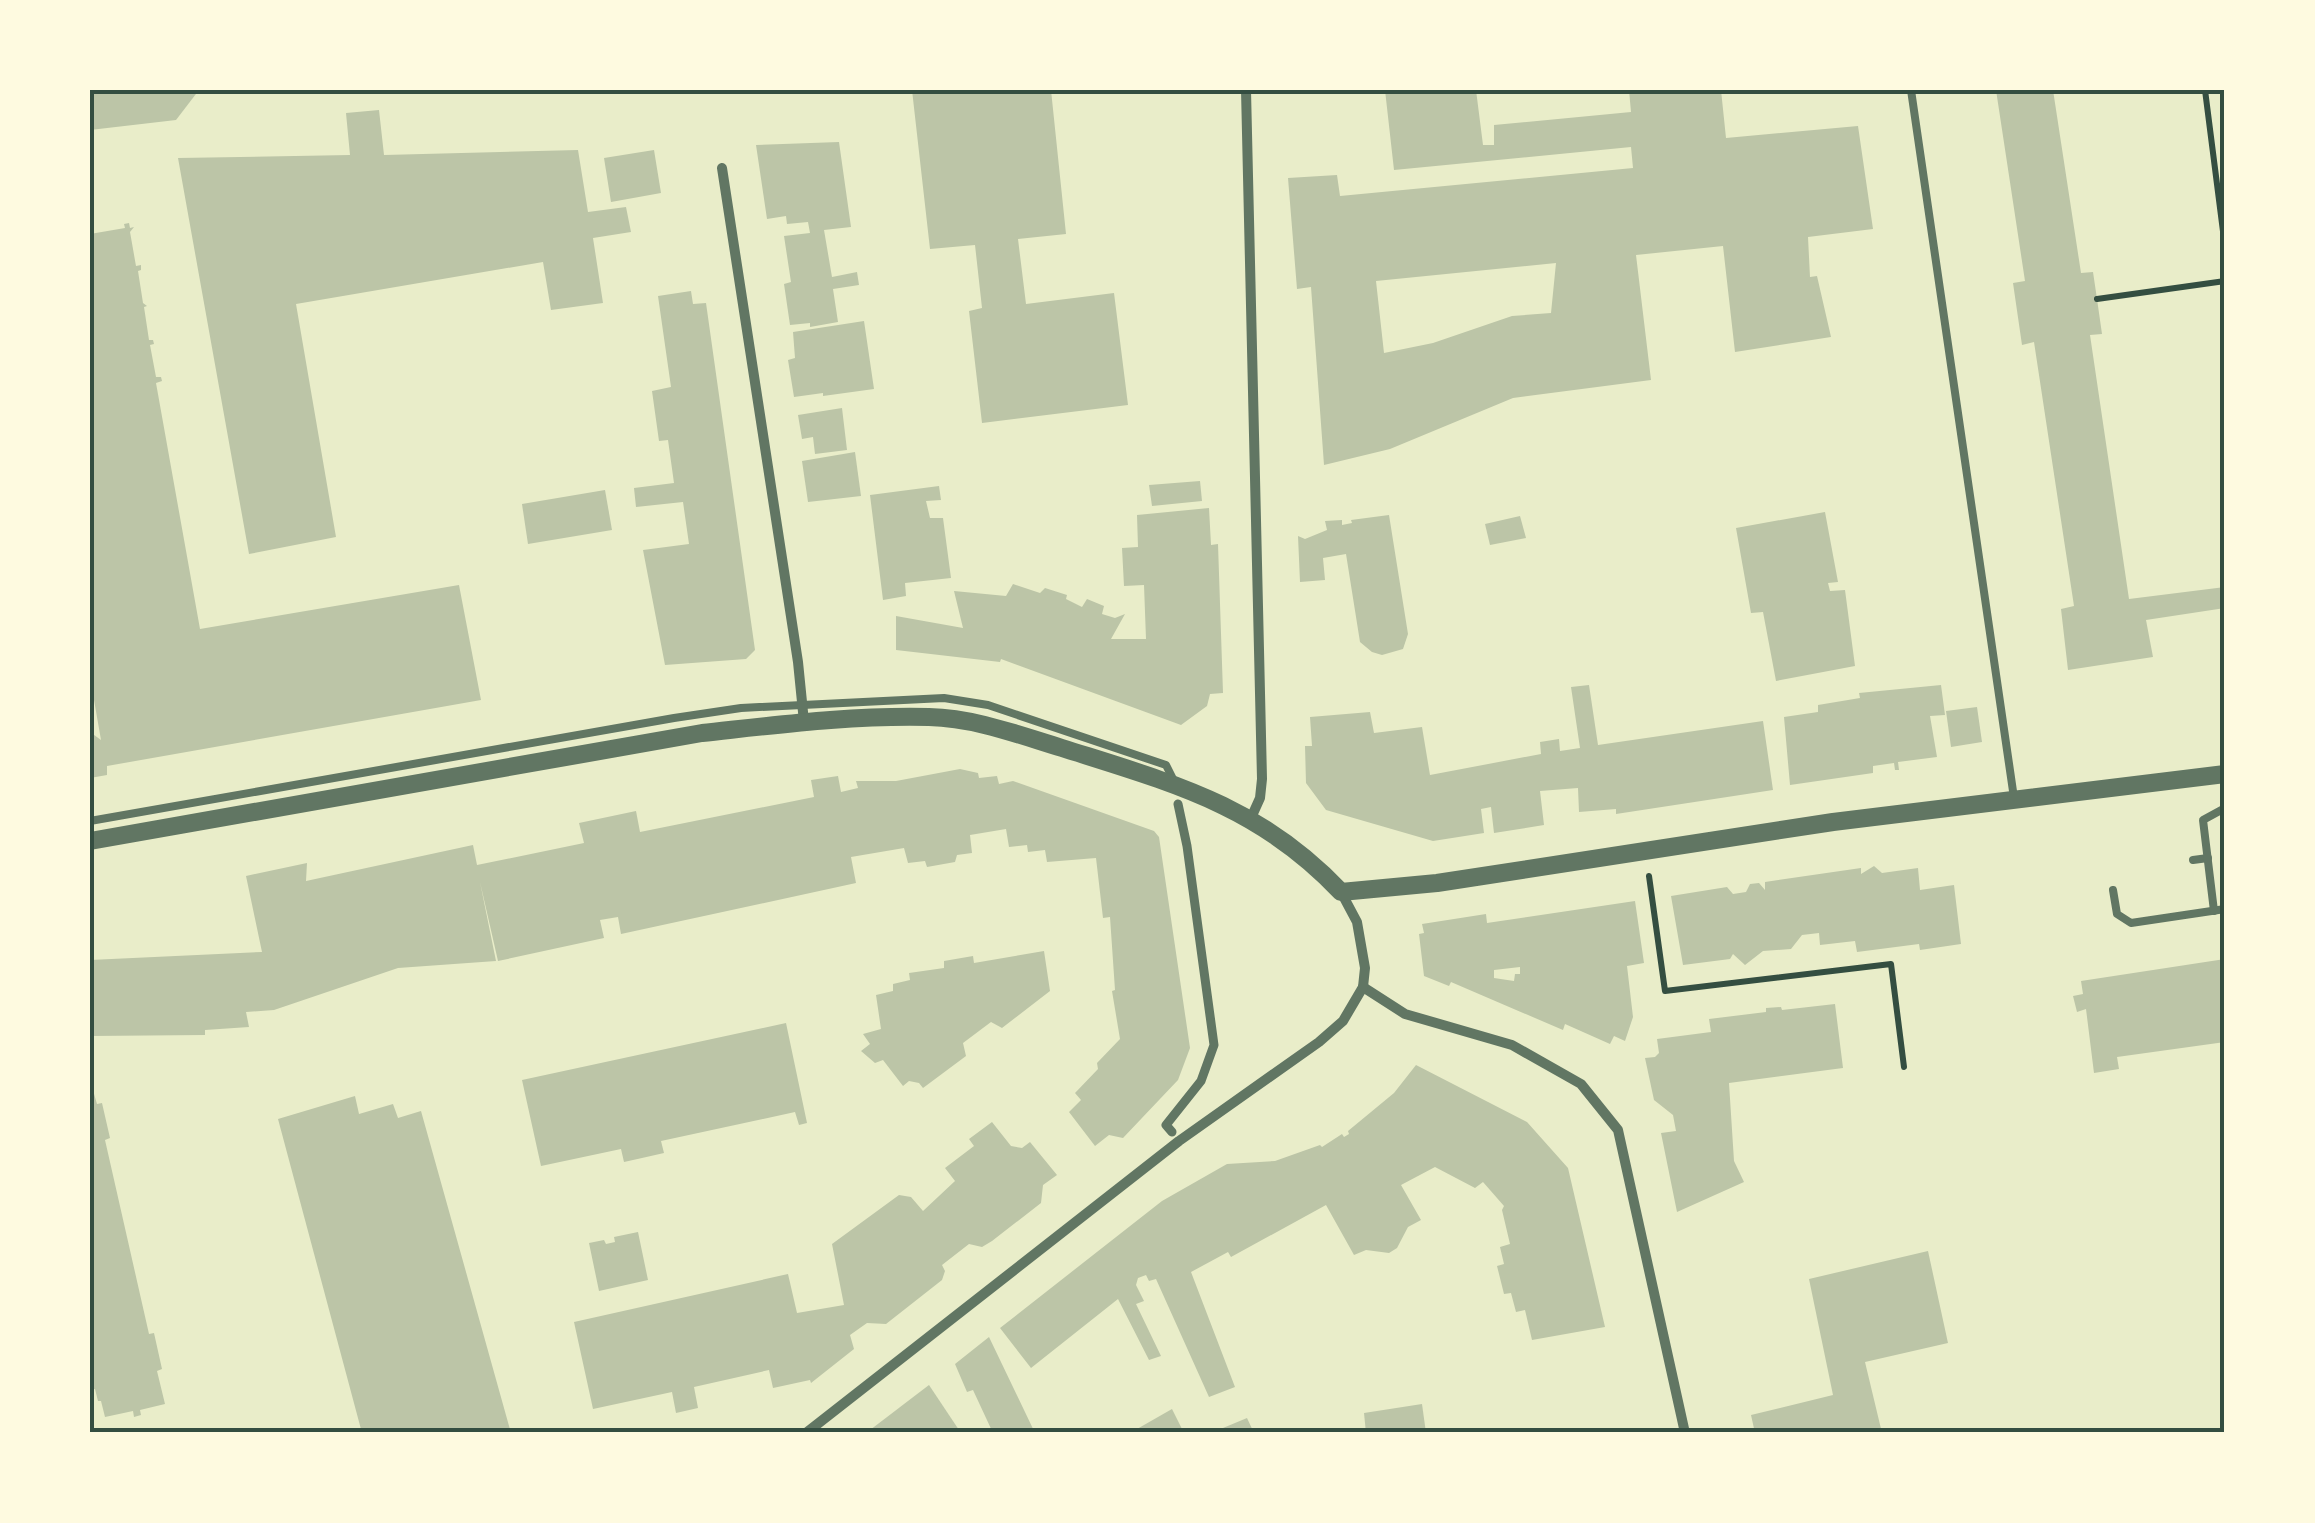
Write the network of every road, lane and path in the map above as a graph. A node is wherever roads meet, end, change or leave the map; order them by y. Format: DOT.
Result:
graph roads {
  1 [pos="1246,90"];
  2 [pos="1911,90"];
  3 [pos="2205,90"];
  4 [pos="722,168"];
  5 [pos="2225,247"];
  6 [pos="2225,280"];
  7 [pos="2097,300"];
  8 [pos="803,714"];
  9 [pos="2225,774"];
  10 [pos="2015,802"];
  11 [pos="1178,804"];
  12 [pos="2225,808"];
  13 [pos="1251,818"];
  14 [pos="90,821"];
  15 [pos="90,841"];
  16 [pos="1645,850"];
  17 [pos="2208,858"];
  18 [pos="2193,860"];
  19 [pos="2113,890"];
  20 [pos="1341,892"];
  21 [pos="2225,909"];
  22 [pos="2214,911"];
  23 [pos="1363,987"];
  24 [pos="1904,1067"];
  25 [pos="1172,1132"];
  26 [pos="806,1433"];
  27 [pos="1685,1433"];
  1 -- 13 [label="street"];
  2 -- 10 [label="lane"];
  3 -- 5 [label="path"];
  4 -- 8 [label="street"];
  6 -- 7 [label="path"];
  8 -- 13 [label="street"];
  8 -- 14 [label="lane"];
  8 -- 15 [label="street"];
  9 -- 10 [label="street"];
  10 -- 16 [label="street"];
  11 -- 25 [label="street"];
  12 -- 17 [label="lane"];
  13 -- 20 [label="street"];
  16 -- 20 [label="street"];
  16 -- 24 [label="path"];
  17 -- 18 [label="lane"];
  17 -- 22 [label="lane"];
  19 -- 22 [label="lane"];
  20 -- 23 [label="street"];
  21 -- 22 [label="lane"];
  23 -- 26 [label="street"];
  23 -- 27 [label="street"];
}
